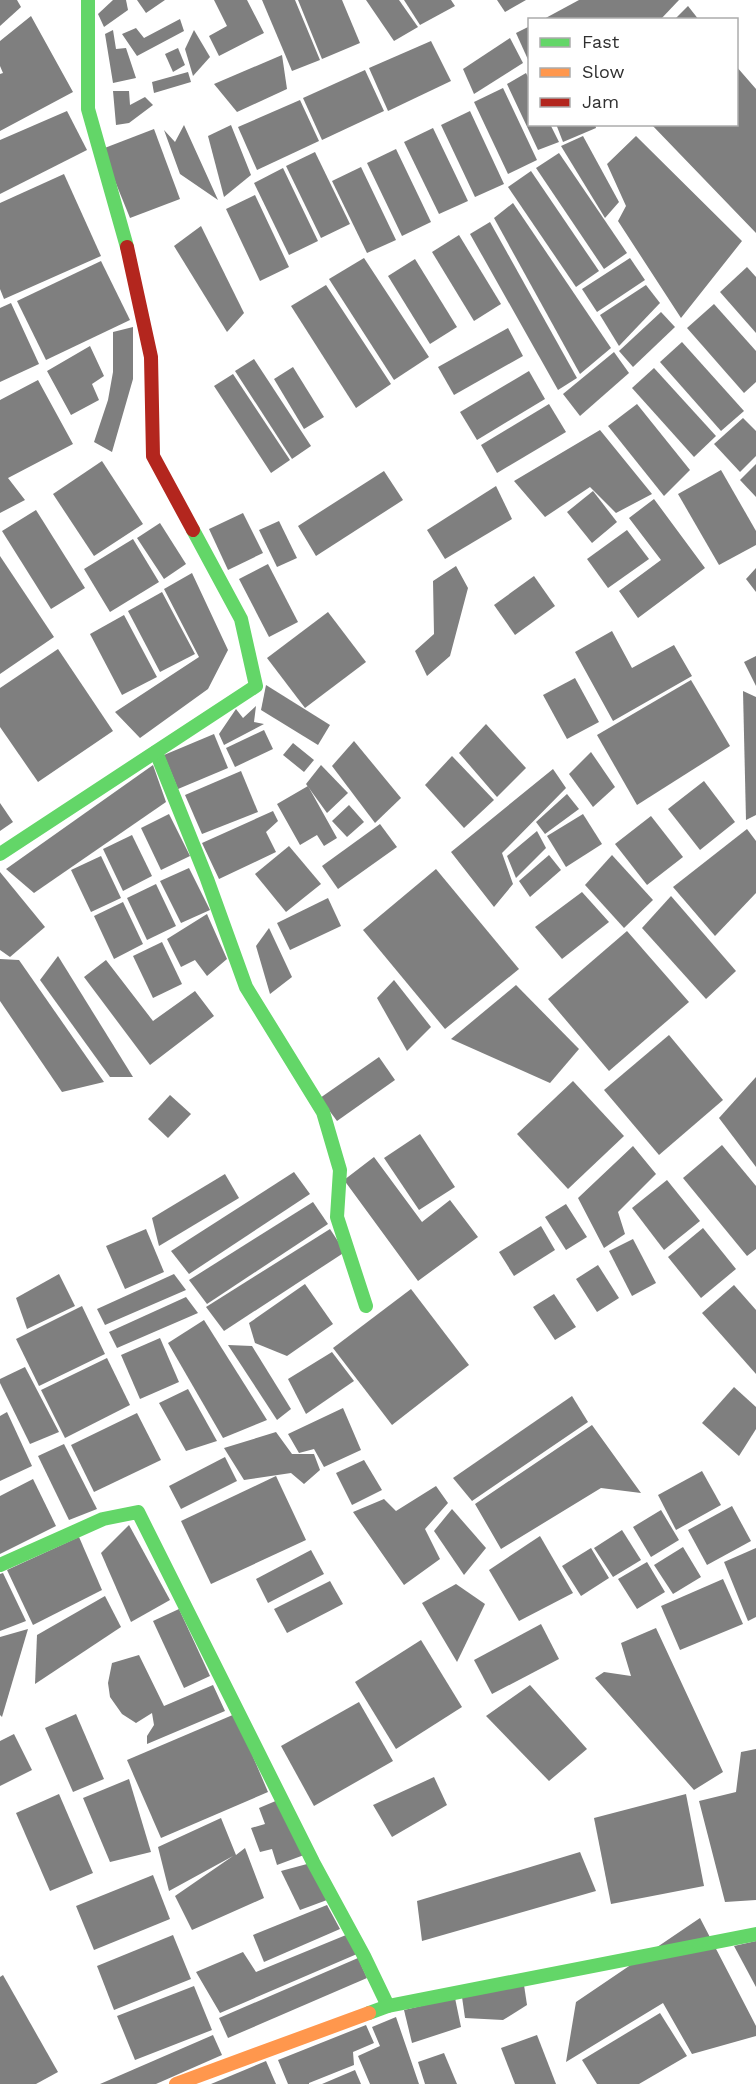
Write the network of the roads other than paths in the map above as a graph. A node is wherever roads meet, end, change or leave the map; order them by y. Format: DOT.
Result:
graph roads {
  1 [pos="88,0"];
  2 [pos="156,752"];
  3 [pos="0,854"];
  4 [pos="366,1306"];
  5 [pos="0,1565"];
  6 [pos="756,1934"];
  7 [pos="388,2006"];
  8 [pos="176,2084"];
  1 -- 2 [label="street"];
  2 -- 3 [label="street"];
  2 -- 4 [label="street"];
  5 -- 7 [label="street"];
  6 -- 7 [label="street"];
  7 -- 8 [label="street"];
}
